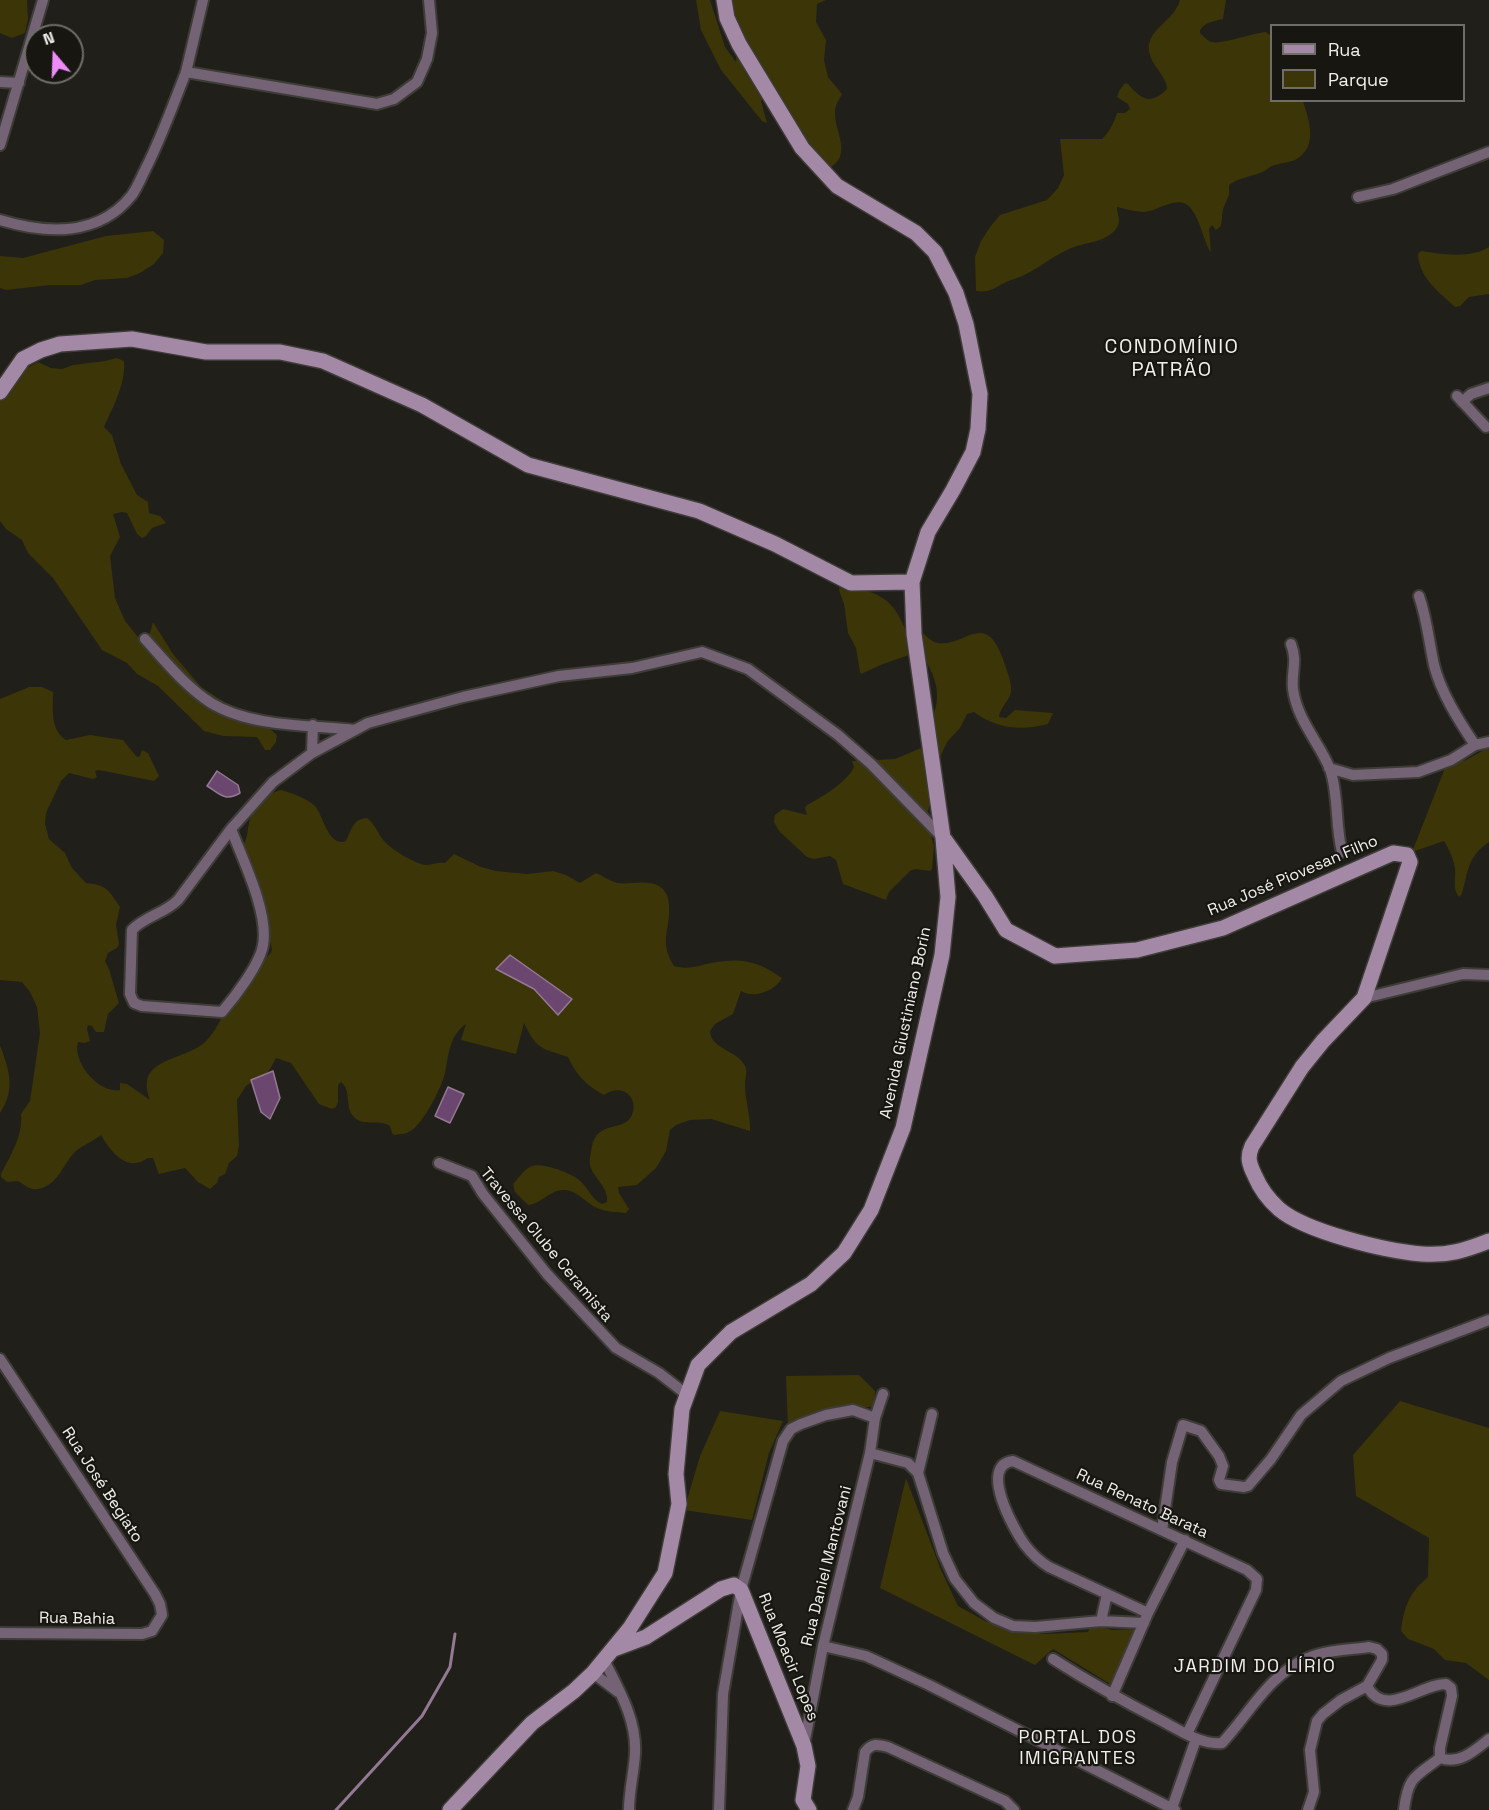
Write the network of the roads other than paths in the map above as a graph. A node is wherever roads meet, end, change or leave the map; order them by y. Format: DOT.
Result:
graph roads {
  1 [pos="43,0"];
  2 [pos="203,0"];
  3 [pos="429,0"];
  4 [pos="724,0"];
  5 [pos="186,72"];
  6 [pos="0,82"];
  7 [pos="19,83"];
  8 [pos="0,145"];
  9 [pos="1489,152"];
  10 [pos="1358,197"];
  11 [pos="0,220"];
  12 [pos="1489,388"];
  13 [pos="0,392"];
  14 [pos="1486,427"];
  15 [pos="912,582"];
  16 [pos="1419,597"];
  17 [pos="145,639"];
  18 [pos="1292,644"];
  19 [pos="313,725"];
  20 [pos="356,730"];
  21 [pos="1489,742"];
  22 [pos="1475,745"];
  23 [pos="312,753"];
  24 [pos="1329,768"];
  25 [pos="1353,775"];
  26 [pos="1334,789"];
  27 [pos="231,829"];
  28 [pos="943,838"];
  29 [pos="1342,852"];
  30 [pos="1489,975"];
  31 [pos="1365,998"];
  32 [pos="439,1163"];
  33 [pos="1489,1240"];
  34 [pos="1489,1320"];
  35 [pos="0,1359"];
  36 [pos="687,1394"];
  37 [pos="882,1394"];
  38 [pos="932,1414"];
  39 [pos="874,1418"];
  40 [pos="870,1453"];
  41 [pos="918,1473"];
  42 [pos="1162,1530"];
  43 [pos="1185,1540"];
  44 [pos="741,1590"];
  45 [pos="1107,1594"];
  46 [pos="1146,1618"];
  47 [pos="1101,1621"];
  48 [pos="630,1628"];
  49 [pos="153,1630"];
  50 [pos="0,1633"];
  51 [pos="646,1637"];
  52 [pos="823,1646"];
  53 [pos="609,1655"];
  54 [pos="1053,1659"];
  55 [pos="593,1673"];
  56 [pos="1367,1686"];
  57 [pos="621,1694"];
  58 [pos="1112,1696"];
  59 [pos="1192,1736"];
  60 [pos="1489,1739"];
  61 [pos="804,1746"];
  62 [pos="1440,1758"];
  63 [pos="1174,1809"];
  64 [pos="450,1810"];
  65 [pos="629,1810"];
  66 [pos="719,1810"];
  67 [pos="809,1810"];
  68 [pos="853,1810"];
  69 [pos="1014,1810"];
  70 [pos="1308,1810"];
  71 [pos="1404,1810"];
  1 -- 7 [label="street"];
  2 -- 5 [label="street"];
  3 -- 5 [label="street"];
  4 -- 15 [label="street, Avenida Giustiniano Borin"];
  5 -- 11 [label="street"];
  6 -- 7 [label="street"];
  7 -- 8 [label="street"];
  9 -- 10 [label="street"];
  12 -- 14 [label="street"];
  13 -- 15 [label="street"];
  15 -- 28 [label="street, Avenida Giustiniano Borin"];
  16 -- 22 [label="street"];
  17 -- 19 [label="street"];
  18 -- 24 [label="street"];
  19 -- 20 [label="street"];
  19 -- 23 [label="street"];
  20 -- 23 [label="street"];
  20 -- 28 [label="street"];
  21 -- 22 [label="street"];
  22 -- 25 [label="street"];
  23 -- 27 [label="street"];
  24 -- 25 [label="street"];
  24 -- 26 [label="street"];
  25 -- 26 [label="street"];
  26 -- 29 [label="street"];
  27 -- 27 [label="street"];
  28 -- 31 [label="street, Rua José Piovesan Filho"];
  28 -- 36 [label="street, Avenida Giustiniano Borin"];
  30 -- 31 [label="street"];
  31 -- 33 [label="street, Rua José Piovesan Filho"];
  32 -- 36 [label="street, Travessa Clube Ceramista"];
  34 -- 42 [label="street"];
  35 -- 49 [label="street, Rua José Begiato"];
  36 -- 48 [label="street, Avenida Giustiniano Borin"];
  37 -- 39 [label="street, Rua Daniel Mantovani"];
  38 -- 41 [label="street"];
  39 -- 40 [label="street, Rua Daniel Mantovani"];
  39 -- 44 [label="street"];
  40 -- 41 [label="street"];
  40 -- 52 [label="street, Rua Daniel Mantovani"];
  41 -- 47 [label="street"];
  42 -- 43 [label="street, Rua Renato Barata"];
  42 -- 45 [label="street, Rua Renato Barata"];
  43 -- 46 [label="street"];
  43 -- 59 [label="street, Rua Renato Barata"];
  44 -- 51 [label="street, Rua Moacir Lopes"];
  44 -- 61 [label="street, Rua Moacir Lopes"];
  44 -- 66 [label="street"];
  45 -- 46 [label="street"];
  45 -- 47 [label="street"];
  46 -- 47 [label="street"];
  46 -- 58 [label="street"];
  48 -- 51 [label="street"];
  48 -- 53 [label="street, Avenida Giustiniano Borin"];
  49 -- 50 [label="street, Rua Bahia"];
  51 -- 53 [label="street, Rua Moacir Lopes"];
  52 -- 61 [label="street, Rua Daniel Mantovani"];
  52 -- 63 [label="street"];
  53 -- 55 [label="street, Avenida Giustiniano Borin"];
  53 -- 57 [label="street"];
  54 -- 58 [label="street"];
  55 -- 57 [label="street"];
  55 -- 64 [label="street, Avenida Giustiniano Borin"];
  56 -- 59 [label="street"];
  56 -- 62 [label="street"];
  56 -- 70 [label="street"];
  57 -- 65 [label="street"];
  58 -- 59 [label="street"];
  59 -- 63 [label="street"];
  60 -- 62 [label="street"];
  61 -- 67 [label="street, Rua Moacir Lopes"];
  62 -- 71 [label="street"];
  68 -- 69 [label="street"];
}
